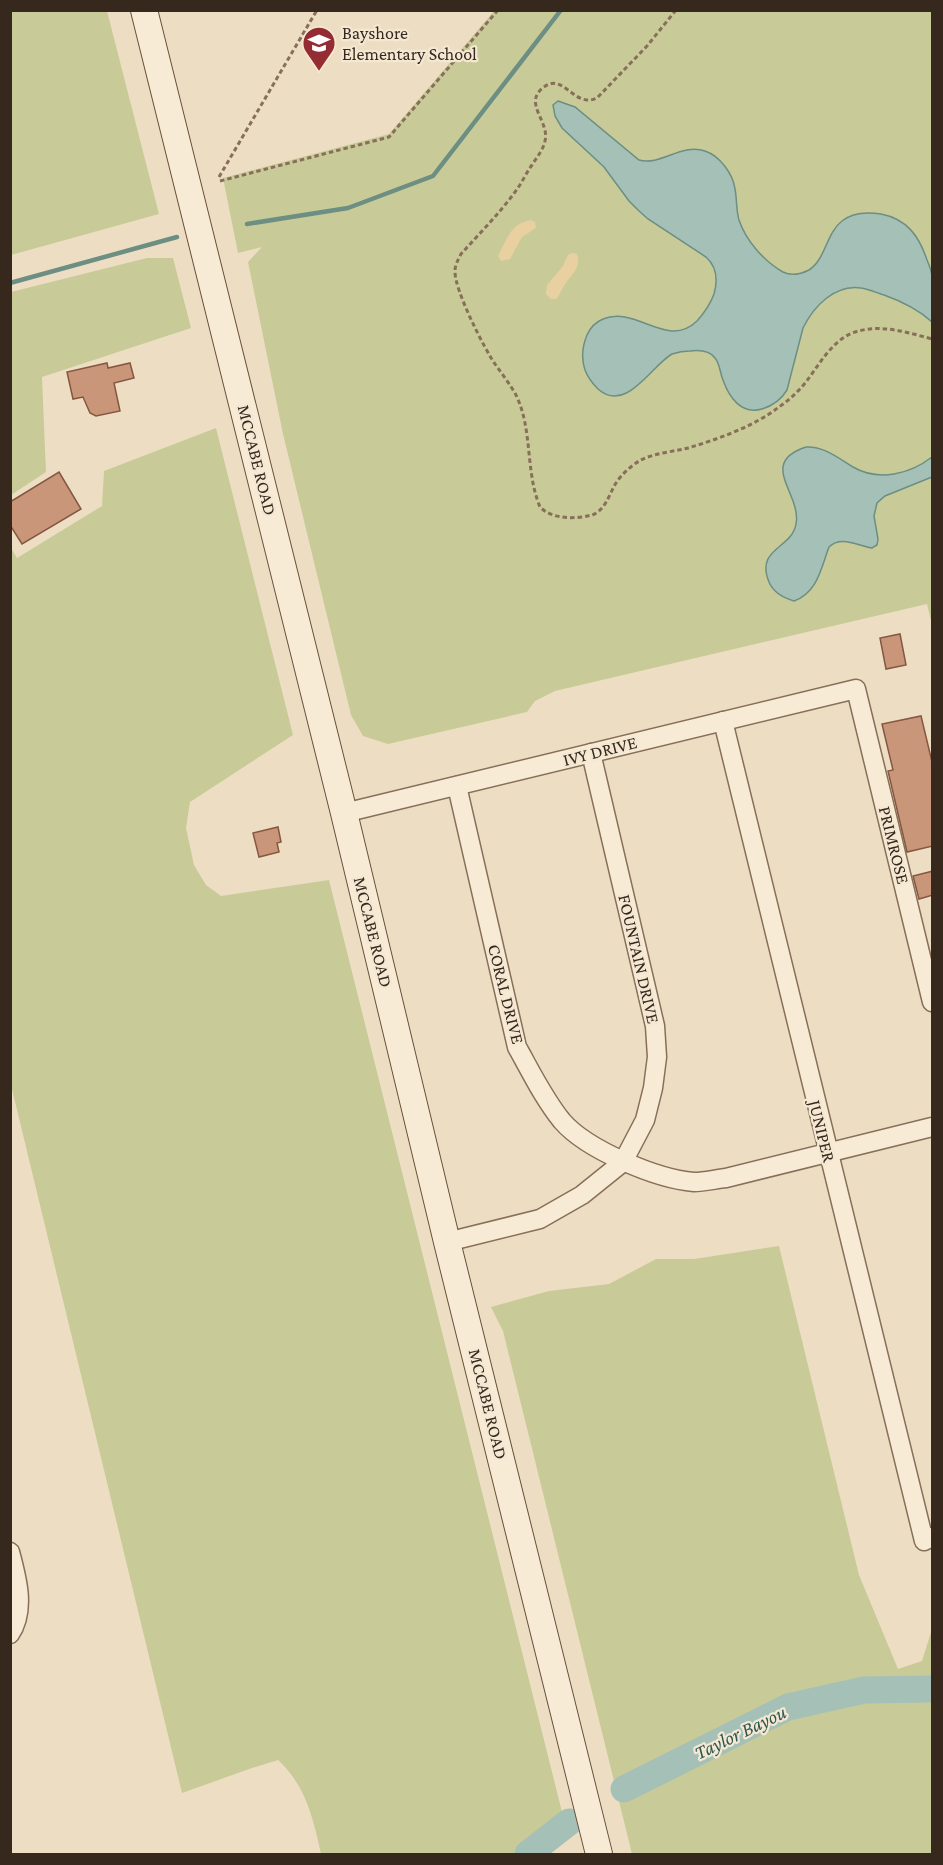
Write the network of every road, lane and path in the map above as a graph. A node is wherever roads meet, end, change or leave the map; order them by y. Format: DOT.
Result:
graph roads {
  1 [pos="144,10"];
  2 [pos="317,10"];
  3 [pos="498,10"];
  4 [pos="675,10"];
  5 [pos="933,339"];
  6 [pos="856,689"];
  7 [pos="723,721"];
  8 [pos="591,753"];
  9 [pos="457,786"];
  10 [pos="344,813"];
  11 [pos="933,1002"];
  12 [pos="933,1127"];
  13 [pos="827,1152"];
  14 [pos="623,1162"];
  15 [pos="447,1242"];
  16 [pos="928,1539"];
  17 [pos="10,1552"];
  18 [pos="10,1634"];
  19 [pos="599,1854"];
  1 -- 10 [label="street, MCCABE ROAD"];
  2 -- 3 [label="path"];
  4 -- 5 [label="path"];
  6 -- 7 [label="street, IVY DRIVE"];
  6 -- 11 [label="street, PRIMROSE"];
  7 -- 8 [label="street, IVY DRIVE"];
  7 -- 13 [label="street, JUNIPER"];
  8 -- 9 [label="street, IVY DRIVE"];
  8 -- 14 [label="street, FOUNTAIN DRIVE"];
  9 -- 10 [label="street, IVY DRIVE"];
  9 -- 14 [label="street, CORAL DRIVE"];
  10 -- 15 [label="street, MCCABE ROAD"];
  12 -- 13 [label="street, CORAL DRIVE"];
  13 -- 14 [label="street, CORAL DRIVE"];
  13 -- 16 [label="street, JUNIPER"];
  14 -- 15 [label="street"];
  15 -- 19 [label="street, MCCABE ROAD"];
  17 -- 18 [label="street"];
}
